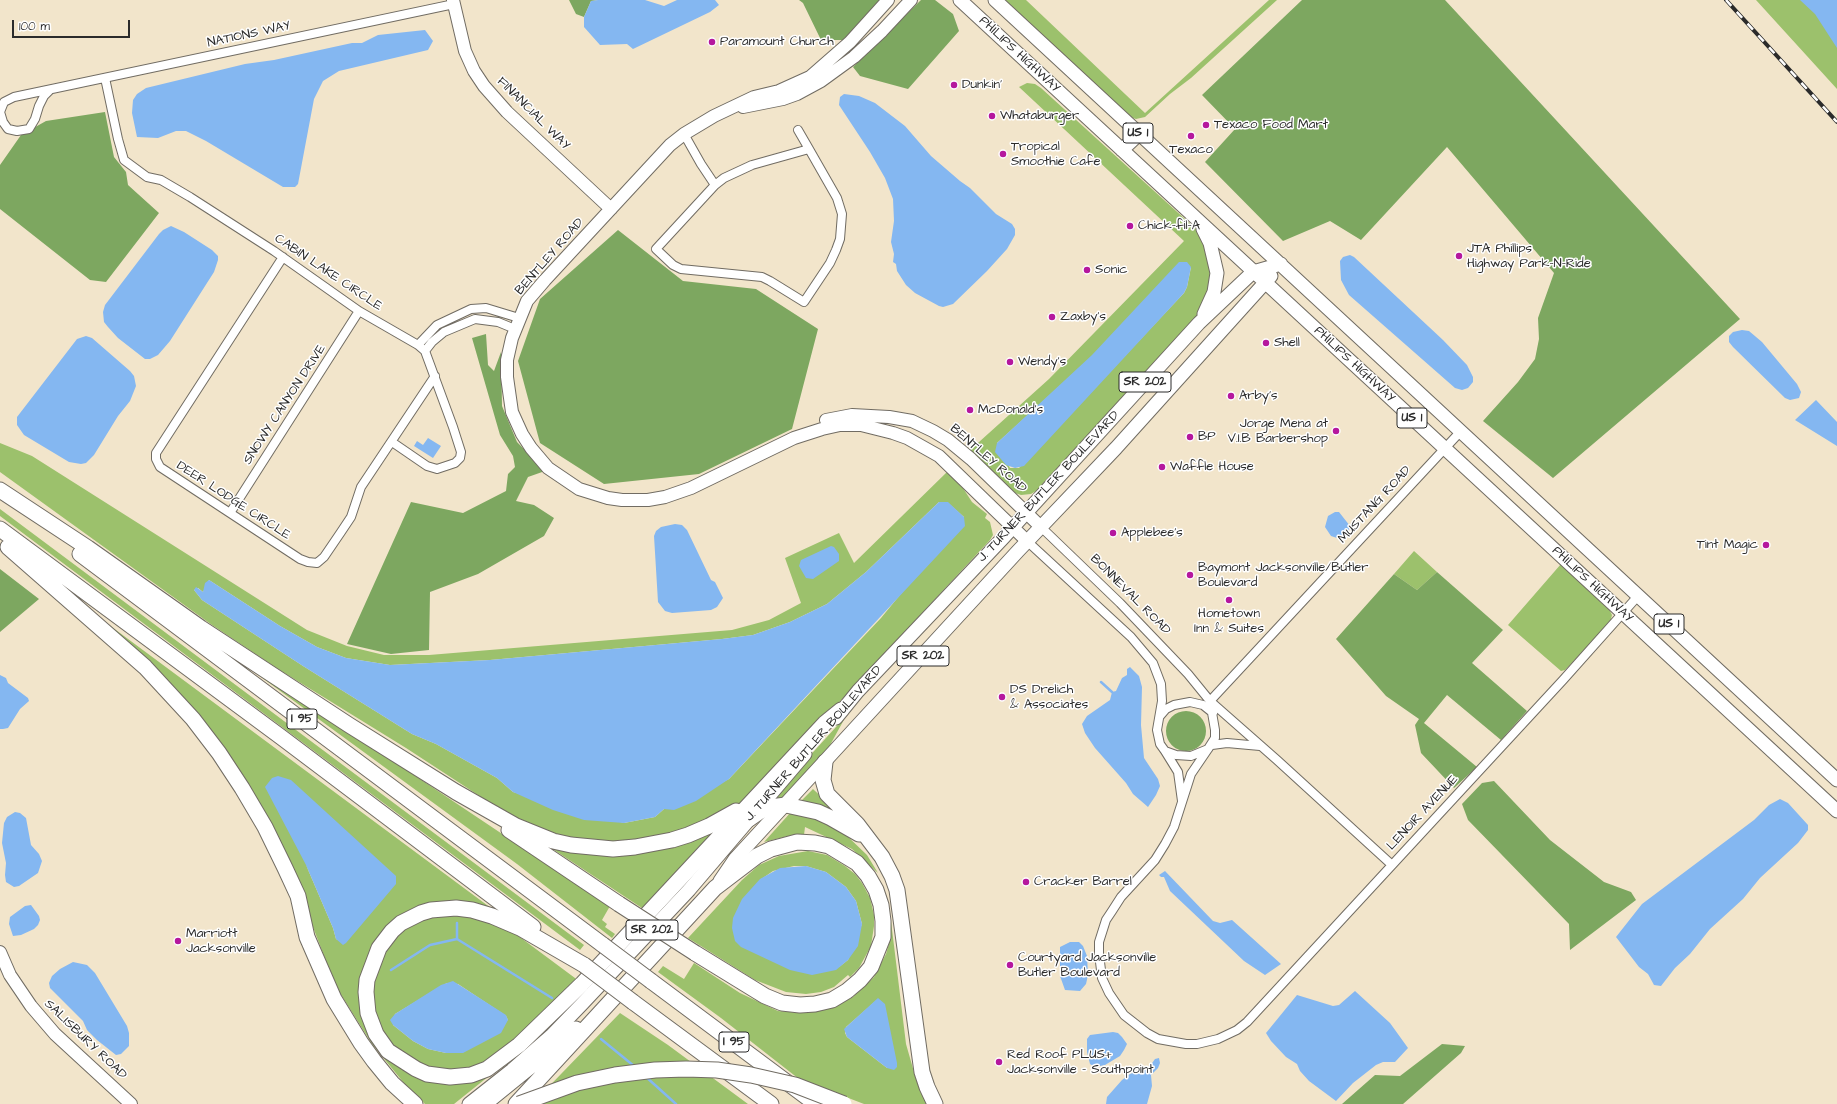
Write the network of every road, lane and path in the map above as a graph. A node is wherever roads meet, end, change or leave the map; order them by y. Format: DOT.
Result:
graph roads {
  1 [pos="888,0"];
  2 [pos="911,0"];
  3 [pos="960,0"];
  4 [pos="994,0"];
  5 [pos="453,2"];
  6 [pos="106,78"];
  7 [pos="50,90"];
  8 [pos="730,109"];
  9 [pos="798,130"];
  10 [pos="684,134"];
  11 [pos="1139,134"];
  12 [pos="809,149"];
  13 [pos="1122,150"];
  14 [pos="715,185"];
  15 [pos="611,209"];
  16 [pos="1197,218"];
  17 [pos="283,257"];
  18 [pos="1281,264"];
  19 [pos="1253,272"];
  20 [pos="1266,283"];
  21 [pos="359,311"];
  22 [pos="1199,323"];
  23 [pos="517,324"];
  24 [pos="418,345"];
  25 [pos="425,351"];
  26 [pos="435,376"];
  27 [pos="1460,431"];
  28 [pos="794,438"];
  29 [pos="392,442"];
  30 [pos="1444,448"];
  31 [pos="0,490"];
  32 [pos="0,494"];
  33 [pos="1026,512"];
  34 [pos="230,513"];
  35 [pos="1013,526"];
  36 [pos="1042,528"];
  37 [pos="0,529"];
  38 [pos="0,539"];
  39 [pos="1028,542"];
  40 [pos="1638,596"];
  41 [pos="1623,613"];
  42 [pos="1730,681"];
  43 [pos="1715,698"];
  44 [pos="1210,701"];
  45 [pos="841,710"];
  46 [pos="1212,713"];
  47 [pos="1160,716"];
  48 [pos="1261,746"];
  49 [pos="1210,747"];
  50 [pos="1165,751"];
  51 [pos="825,762"];
  52 [pos="1837,780"];
  53 [pos="456,792"];
  54 [pos="755,797"];
  55 [pos="1182,801"];
  56 [pos="786,805"];
  57 [pos="1837,811"];
  58 [pos="749,819"];
  59 [pos="868,840"];
  60 [pos="1392,865"];
  61 [pos="715,887"];
  62 [pos="0,952"];
  63 [pos="584,965"];
  64 [pos="597,1015"];
  65 [pos="392,1082"];
  66 [pos="131,1104"];
  67 [pos="399,1104"];
  68 [pos="415,1104"];
  69 [pos="469,1104"];
  70 [pos="484,1104"];
  71 [pos="517,1104"];
  72 [pos="771,1104"];
  73 [pos="816,1104"];
  74 [pos="844,1104"];
  75 [pos="935,1104"];
  1 -- 8 [label="street, BENTLEY ROAD"];
  2 -- 8 [label="street, BENTLEY ROAD"];
  3 -- 13 [label="main road, PHILIPS HIGHWAY / US 1"];
  4 -- 11 [label="main road, PHILIPS HIGHWAY / US 1"];
  5 -- 6 [label="street, NATIONS WAY"];
  5 -- 15 [label="street, FINANCIAL WAY"];
  6 -- 7 [label="street, NATIONS WAY"];
  6 -- 17 [label="street, CABIN LAKE CIRCLE"];
  7 -- 7 [label="street, NATIONS WAY"];
  8 -- 10 [label="street, BENTLEY ROAD"];
  9 -- 12 [label="street"];
  10 -- 14 [label="street"];
  10 -- 15 [label="street, BENTLEY ROAD"];
  11 -- 13 [label="main road"];
  11 -- 18 [label="main road, PHILIPS HIGHWAY / US 1"];
  12 -- 14 [label="street"];
  12 -- 14 [label="street"];
  13 -- 16 [label="main road, PHILIPS HIGHWAY / US 1"];
  15 -- 23 [label="street, BENTLEY ROAD"];
  16 -- 19 [label="main road, PHILIPS HIGHWAY / US 1"];
  16 -- 22 [label="main road"];
  17 -- 21 [label="street, CABIN LAKE CIRCLE"];
  17 -- 34 [label="street, DEER LODGE CIRCLE"];
  18 -- 19 [label="main road, J. TURNER BUTLER BOULEVARD / SR 202"];
  18 -- 20 [label="main road, J. TURNER BUTLER BOULEVARD / SR 202"];
  18 -- 27 [label="main road, PHILIPS HIGHWAY / US 1"];
  19 -- 20 [label="main road, PHILIPS HIGHWAY / US 1"];
  19 -- 22 [label="main road, J. TURNER BUTLER BOULEVARD / SR 202"];
  20 -- 30 [label="main road, PHILIPS HIGHWAY / US 1"];
  20 -- 36 [label="main road, J. TURNER BUTLER BOULEVARD / SR 202"];
  21 -- 24 [label="street, CABIN LAKE CIRCLE"];
  21 -- 34 [label="street, SNOWY CANYON DRIVE"];
  22 -- 33 [label="main road, J. TURNER BUTLER BOULEVARD / SR 202"];
  23 -- 24 [label="street"];
  23 -- 25 [label="street"];
  23 -- 28 [label="street, BENTLEY ROAD"];
  24 -- 25 [label="street, CABIN LAKE CIRCLE"];
  25 -- 26 [label="street, CABIN LAKE CIRCLE"];
  26 -- 29 [label="street, DEER LODGE CIRCLE"];
  26 -- 29 [label="street, CABIN LAKE CIRCLE"];
  27 -- 30 [label="street, MUSTANG ROAD"];
  27 -- 40 [label="main road, PHILIPS HIGHWAY / US 1"];
  28 -- 33 [label="street, BENTLEY ROAD"];
  28 -- 35 [label="street, BENTLEY ROAD"];
  29 -- 34 [label="street, DEER LODGE CIRCLE"];
  30 -- 41 [label="main road, PHILIPS HIGHWAY / US 1"];
  30 -- 44 [label="street, MUSTANG ROAD"];
  31 -- 53 [label="highway"];
  32 -- 73 [label="highway, I 95, bridge"];
  33 -- 35 [label="main road, J. TURNER BUTLER BOULEVARD / SR 202"];
  33 -- 36 [label="street, BONNEVAL ROAD"];
  35 -- 39 [label="street"];
  35 -- 45 [label="main road, J. TURNER BUTLER BOULEVARD / SR 202"];
  36 -- 39 [label="main road, J. TURNER BUTLER BOULEVARD / SR 202"];
  36 -- 44 [label="street, BONNEVAL ROAD"];
  37 -- 63 [label="highway, I 95"];
  38 -- 65 [label="highway"];
  39 -- 47 [label="street"];
  39 -- 51 [label="main road, J. TURNER BUTLER BOULEVARD / SR 202"];
  40 -- 41 [label="street, LENOIR AVENUE"];
  40 -- 42 [label="main road, PHILIPS HIGHWAY / US 1"];
  41 -- 43 [label="main road, PHILIPS HIGHWAY / US 1"];
  41 -- 60 [label="street, LENOIR AVENUE"];
  42 -- 43 [label="main road"];
  42 -- 52 [label="main road, PHILIPS HIGHWAY / US 1"];
  43 -- 57 [label="main road, PHILIPS HIGHWAY / US 1"];
  44 -- 46 [label="street, BONNEVAL ROAD"];
  44 -- 48 [label="street, BONNEVAL ROAD"];
  45 -- 54 [label="highway"];
  45 -- 58 [label="main road, J. TURNER BUTLER BOULEVARD / SR 202"];
  46 -- 47 [label="street"];
  46 -- 49 [label="street, BONNEVAL ROAD"];
  47 -- 50 [label="street"];
  48 -- 49 [label="street"];
  48 -- 60 [label="street, BONNEVAL ROAD"];
  49 -- 50 [label="street"];
  49 -- 55 [label="street, LENOIR AVENUE"];
  50 -- 55 [label="street"];
  51 -- 56 [label="main road, J. TURNER BUTLER BOULEVARD / SR 202"];
  51 -- 59 [label="highway"];
  53 -- 54 [label="highway"];
  53 -- 61 [label="highway, bridge"];
  54 -- 63 [label="highway"];
  55 -- 60 [label="street, LENOIR AVENUE"];
  56 -- 58 [label="highway"];
  56 -- 59 [label="highway"];
  56 -- 61 [label="main road, J. TURNER BUTLER BOULEVARD / SR 202"];
  58 -- 69 [label="main road, J. TURNER BUTLER BOULEVARD / SR 202"];
  59 -- 75 [label="highway"];
  61 -- 64 [label="highway, J. TURNER BUTLER BOULEVARD / SR 202"];
  62 -- 66 [label="street, SALISBURY ROAD"];
  63 -- 72 [label="highway, I 95, bridge"];
  64 -- 70 [label="highway"];
  64 -- 71 [label="highway, SR 202"];
  65 -- 67 [label="highway"];
  65 -- 68 [label="highway"];
  71 -- 74 [label="highway, bridge"];
}
